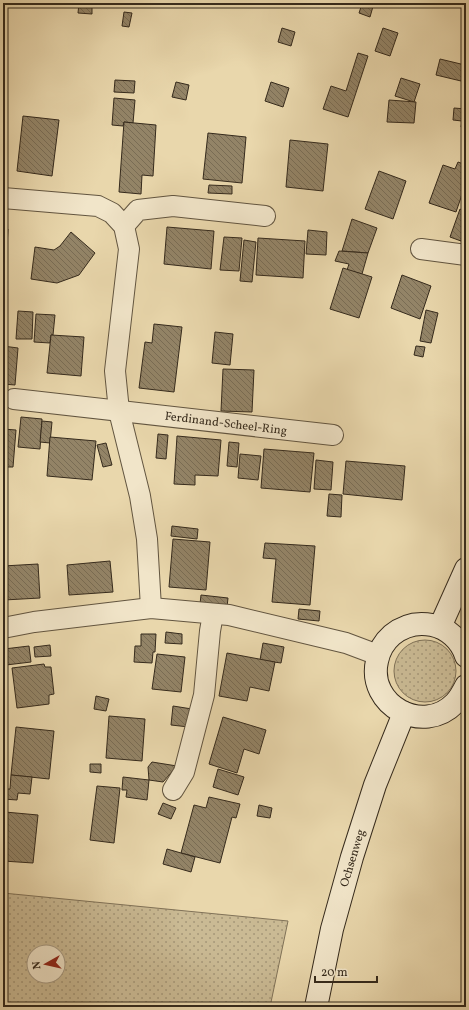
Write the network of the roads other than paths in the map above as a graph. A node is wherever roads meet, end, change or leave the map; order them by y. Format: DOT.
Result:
graph roads {
  1 [pos="3,198"];
  2 [pos="265,216"];
  3 [pos="124,226"];
  4 [pos="421,249"];
  5 [pos="466,256"];
  6 [pos="14,399"];
  7 [pos="119,411"];
  8 [pos="333,436"];
  9 [pos="466,568"];
  10 [pos="151,608"];
  11 [pos="212,614"];
  12 [pos="440,627"];
  13 [pos="3,628"];
  14 [pos="378,655"];
  15 [pos="466,656"];
  16 [pos="466,686"];
  17 [pos="404,713"];
  18 [pos="173,790"];
  19 [pos="316,1007"];
  1 -- 3 [label="street"];
  2 -- 3 [label="street"];
  3 -- 7 [label="street"];
  4 -- 5 [label="street"];
  6 -- 7 [label="street, Ferdinand-Scheel-Ring"];
  7 -- 8 [label="street, Ferdinand-Scheel-Ring"];
  7 -- 10 [label="street"];
  9 -- 12 [label="main road"];
  10 -- 11 [label="street"];
  10 -- 13 [label="street"];
  11 -- 14 [label="street"];
  11 -- 18 [label="street"];
  12 -- 14 [label="main road"];
  12 -- 15 [label="main road"];
  14 -- 17 [label="main road"];
  16 -- 17 [label="main road"];
  17 -- 19 [label="main road, Ochsenweg"];
}
